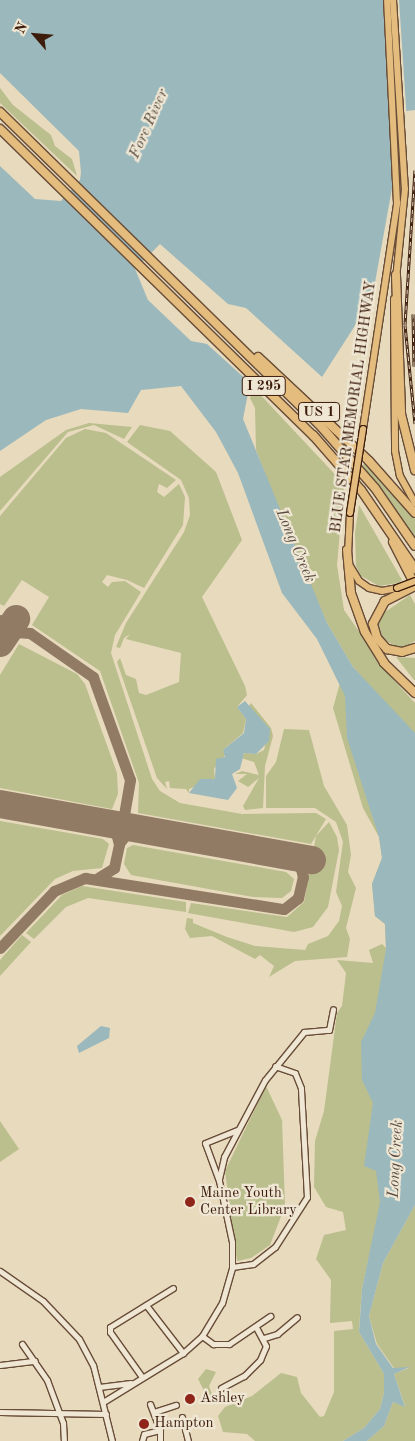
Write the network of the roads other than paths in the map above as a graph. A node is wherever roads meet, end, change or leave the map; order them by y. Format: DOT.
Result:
graph roads {
  1 [pos="387,0"];
  2 [pos="393,0"];
  3 [pos="0,112"];
  4 [pos="0,129"];
  5 [pos="401,174"];
  6 [pos="396,275"];
  7 [pos="214,321"];
  8 [pos="415,470"];
  9 [pos="415,503"];
  10 [pos="415,513"];
  11 [pos="378,514"];
  12 [pos="415,546"];
  13 [pos="347,550"];
  14 [pos="415,568"];
  15 [pos="415,581"];
  16 [pos="415,586"];
  17 [pos="398,591"];
  18 [pos="415,648"];
  19 [pos="415,693"];
  20 [pos="333,1008"];
  21 [pos="275,1066"];
  22 [pos="237,1130"];
  23 [pos="219,1181"];
  24 [pos="232,1267"];
  25 [pos="0,1271"];
  26 [pos="173,1288"];
  27 [pos="146,1305"];
  28 [pos="270,1316"];
  29 [pos="297,1317"];
  30 [pos="256,1327"];
  31 [pos="202,1336"];
  32 [pos="264,1338"];
  33 [pos="22,1344"];
  34 [pos="183,1353"];
  35 [pos="35,1361"];
  36 [pos="0,1365"];
  37 [pos="142,1377"];
  38 [pos="131,1383"];
  39 [pos="99,1387"];
  40 [pos="221,1388"];
  41 [pos="103,1402"];
  42 [pos="150,1404"];
  43 [pos="176,1405"];
  44 [pos="0,1412"];
  45 [pos="154,1412"];
  46 [pos="60,1413"];
  47 [pos="106,1414"];
  48 [pos="182,1417"];
  49 [pos="160,1430"];
  50 [pos="64,1441"];
  51 [pos="112,1441"];
  52 [pos="142,1441"];
  53 [pos="160,1441"];
  54 [pos="188,1441"];
  1 -- 5 [label="main road"];
  2 -- 5 [label="main road"];
  3 -- 7 [label="highway, I 295"];
  4 -- 11 [label="highway, I 295"];
  5 -- 6 [label="main road, BLUE STAR MEMORIAL HIGHWAY"];
  5 -- 13 [label="main road, BLUE STAR MEMORIAL HIGHWAY, bridge"];
  6 -- 8 [label="highway"];
  6 -- 9 [label="main road, BLUE STAR MEMORIAL HIGHWAY"];
  7 -- 10 [label="highway, US 1"];
  7 -- 12 [label="highway, I 295"];
  11 -- 14 [label="highway, I 295"];
  11 -- 16 [label="highway"];
  13 -- 17 [label="main road, BLUE STAR MEMORIAL HIGHWAY"];
  13 -- 19 [label="highway"];
  15 -- 17 [label="main road, BLUE STAR MEMORIAL HIGHWAY, bridge"];
  16 -- 17 [label="highway"];
  17 -- 18 [label="highway"];
  20 -- 21 [label="street"];
  21 -- 22 [label="street"];
  21 -- 24 [label="street"];
  22 -- 23 [label="street"];
  22 -- 23 [label="street"];
  23 -- 24 [label="street"];
  24 -- 31 [label="street"];
  25 -- 39 [label="street"];
  26 -- 27 [label="street"];
  27 -- 34 [label="street"];
  27 -- 37 [label="street"];
  28 -- 30 [label="street"];
  29 -- 32 [label="street"];
  30 -- 31 [label="street"];
  30 -- 32 [label="street"];
  31 -- 34 [label="street"];
  32 -- 40 [label="street"];
  33 -- 35 [label="street"];
  34 -- 37 [label="street"];
  35 -- 36 [label="street"];
  35 -- 46 [label="street"];
  37 -- 38 [label="street"];
  38 -- 39 [label="street"];
  38 -- 41 [label="street"];
  39 -- 41 [label="street"];
  41 -- 47 [label="street"];
  42 -- 45 [label="street"];
  43 -- 45 [label="street"];
  44 -- 46 [label="street"];
  45 -- 49 [label="street"];
  46 -- 47 [label="street"];
  46 -- 50 [label="street"];
  47 -- 51 [label="street"];
  48 -- 54 [label="street"];
  49 -- 52 [label="street"];
  49 -- 53 [label="street"];
}
